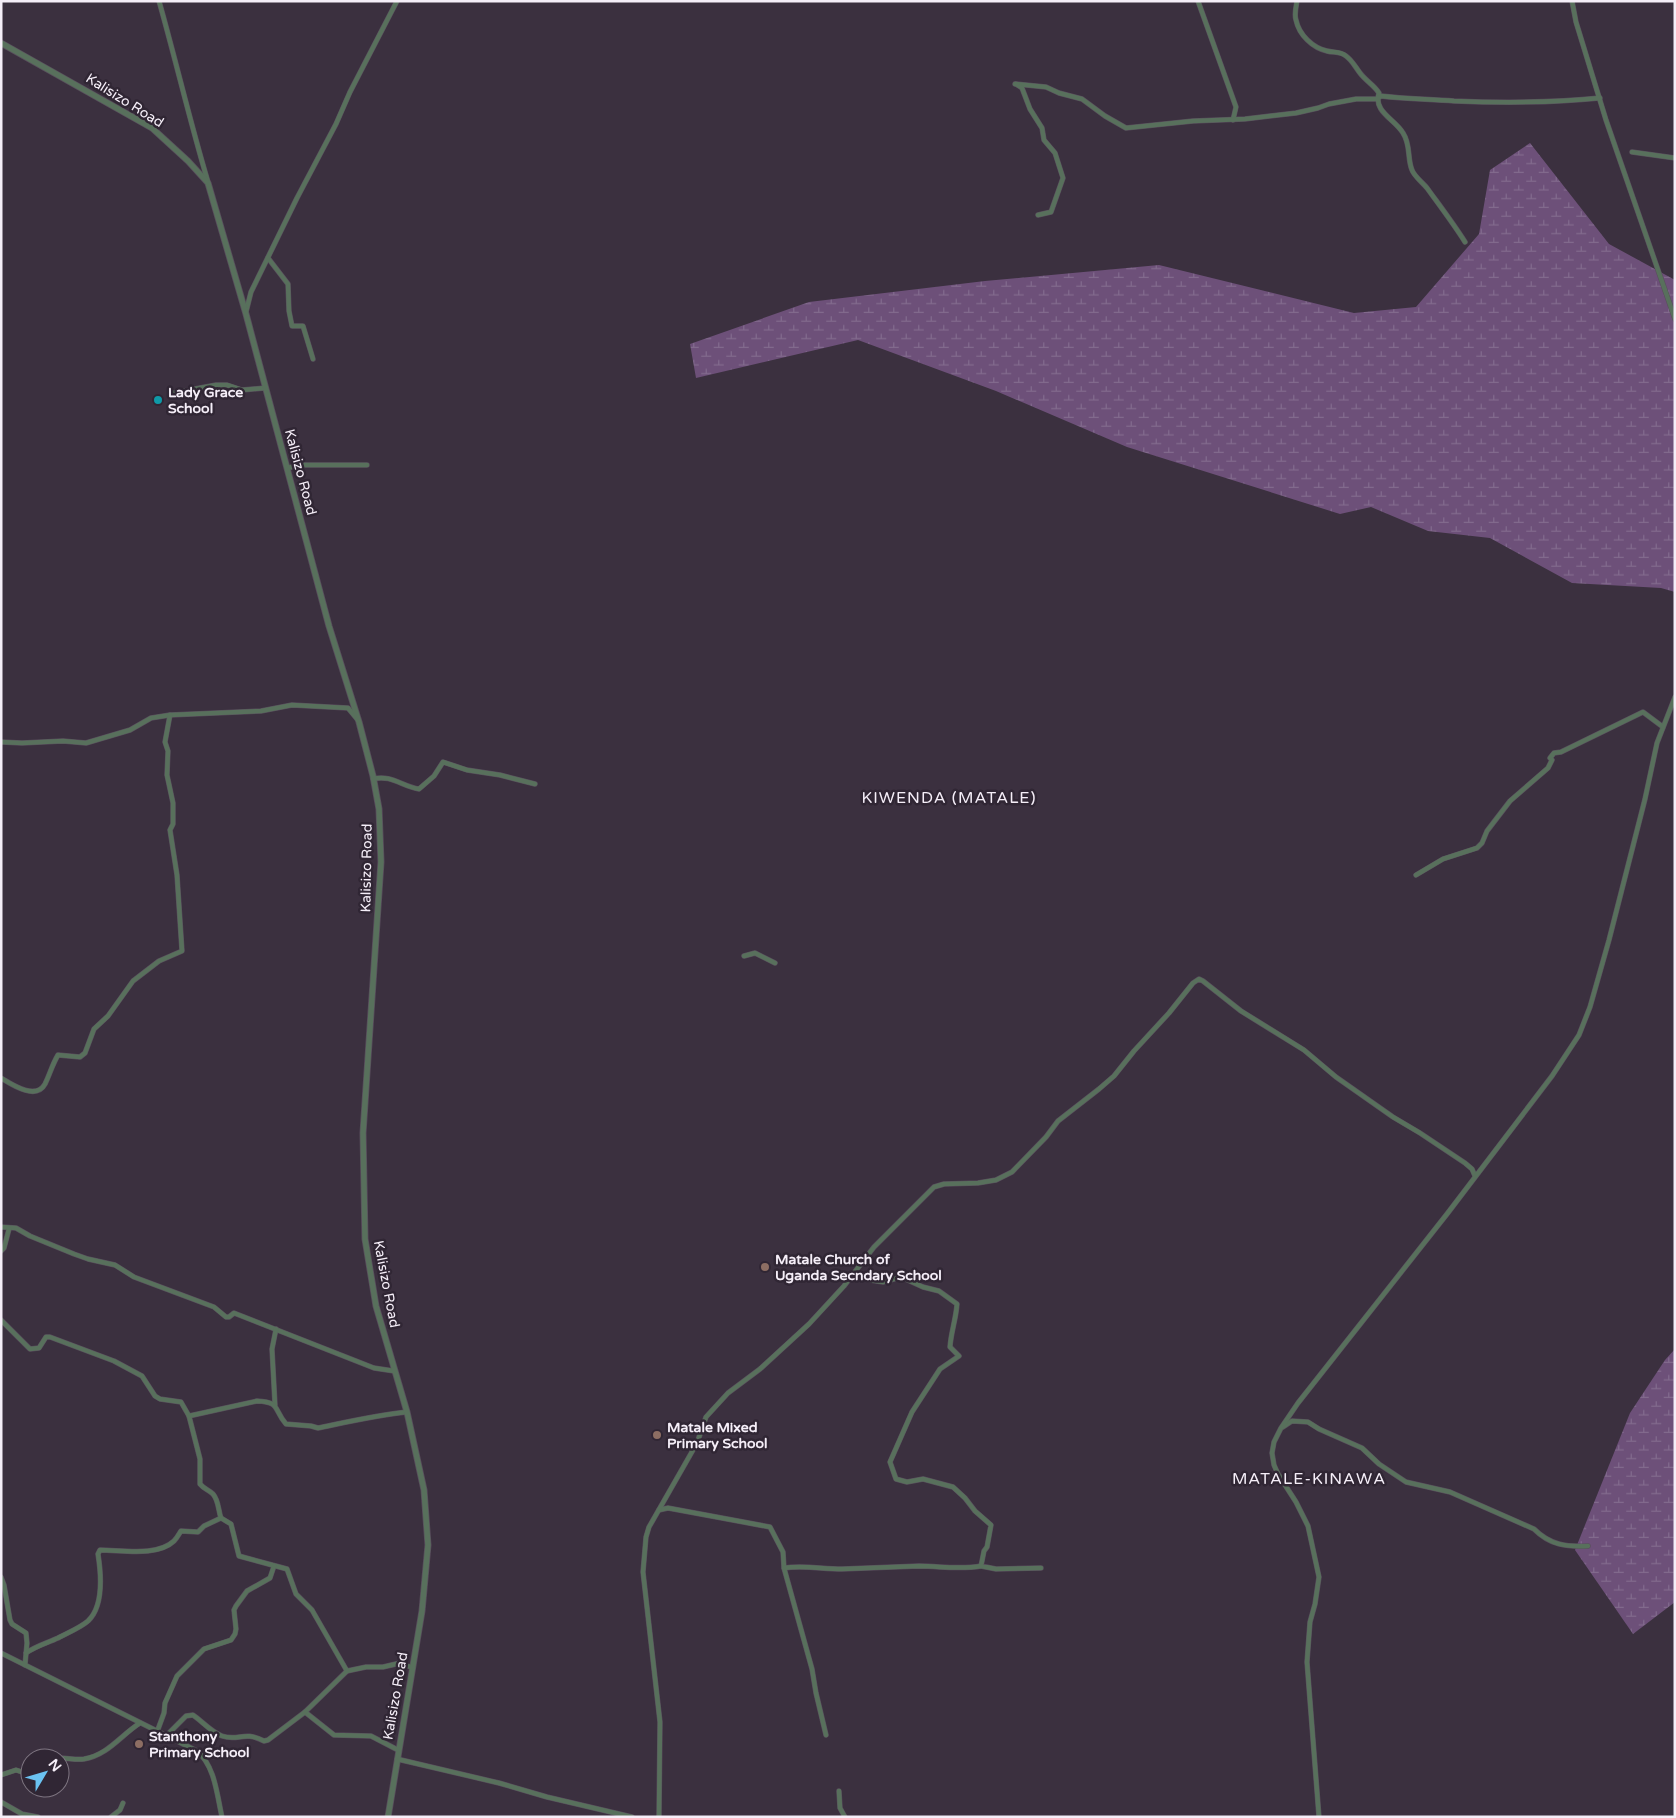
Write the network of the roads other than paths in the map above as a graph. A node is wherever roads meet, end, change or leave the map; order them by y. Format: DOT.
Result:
graph roads {
  1 [pos="159,1"];
  2 [pos="397,1"];
  3 [pos="1198,1"];
  4 [pos="1297,1"];
  5 [pos="1572,1"];
  6 [pos="1,43"];
  7 [pos="1600,98"];
  8 [pos="1377,99"];
  9 [pos="1234,120"];
  10 [pos="1632,152"];
  11 [pos="1675,158"];
  12 [pos="208,184"];
  13 [pos="1038,215"];
  14 [pos="1465,242"];
  15 [pos="268,258"];
  16 [pos="251,292"];
  17 [pos="241,296"];
  18 [pos="246,314"];
  19 [pos="1675,319"];
  20 [pos="313,359"];
  21 [pos="266,388"];
  22 [pos="173,393"];
  23 [pos="367,465"];
  24 [pos="287,468"];
  25 [pos="1675,697"];
  26 [pos="170,715"];
  27 [pos="359,722"];
  28 [pos="1663,727"];
  29 [pos="1,742"];
  30 [pos="373,779"];
  31 [pos="535,784"];
  32 [pos="1416,875"];
  33 [pos="744,956"];
  34 [pos="775,963"];
  35 [pos="1,1078"];
  36 [pos="1475,1176"];
  37 [pos="1,1226"];
  38 [pos="9,1229"];
  39 [pos="1,1250"];
  40 [pos="850,1277"];
  41 [pos="1,1320"];
  42 [pos="276,1329"];
  43 [pos="394,1371"];
  44 [pos="275,1405"];
  45 [pos="407,1412"];
  46 [pos="189,1416"];
  47 [pos="1281,1428"];
  48 [pos="659,1510"];
  49 [pos="222,1518"];
  50 [pos="1588,1546"];
  51 [pos="274,1566"];
  52 [pos="981,1566"];
  53 [pos="784,1568"];
  54 [pos="1041,1568"];
  55 [pos="1,1577"];
  56 [pos="1,1652"];
  57 [pos="26,1653"];
  58 [pos="25,1665"];
  59 [pos="413,1668"];
  60 [pos="347,1670"];
  61 [pos="305,1712"];
  62 [pos="140,1723"];
  63 [pos="157,1732"];
  64 [pos="826,1735"];
  65 [pos="166,1736"];
  66 [pos="398,1750"];
  67 [pos="70,1758"];
  68 [pos="397,1759"];
  69 [pos="20,1771"];
  70 [pos="1,1775"];
  71 [pos="839,1791"];
  72 [pos="1,1802"];
  73 [pos="123,1802"];
  74 [pos="38,1817"];
  75 [pos="111,1817"];
  76 [pos="222,1817"];
  77 [pos="388,1817"];
  78 [pos="632,1817"];
  79 [pos="659,1817"];
  80 [pos="845,1817"];
  81 [pos="1319,1817"];
  1 -- 12 [label="street"];
  2 -- 15 [label="street"];
  3 -- 9 [label="street"];
  4 -- 8 [label="street"];
  5 -- 7 [label="street"];
  6 -- 12 [label="street, Kalisizo Road"];
  7 -- 8 [label="street"];
  7 -- 19 [label="street"];
  8 -- 9 [label="street"];
  8 -- 14 [label="street"];
  9 -- 13 [label="street"];
  10 -- 11 [label="street"];
  12 -- 17 [label="street, Kalisizo Road"];
  15 -- 16 [label="street"];
  15 -- 20 [label="street"];
  16 -- 17 [label="street"];
  16 -- 18 [label="street"];
  17 -- 18 [label="street, Kalisizo Road"];
  18 -- 21 [label="street, Kalisizo Road"];
  21 -- 22 [label="street"];
  21 -- 24 [label="street, Kalisizo Road"];
  23 -- 24 [label="street"];
  24 -- 27 [label="street, Kalisizo Road"];
  25 -- 28 [label="street"];
  26 -- 27 [label="street"];
  26 -- 29 [label="street"];
  26 -- 35 [label="street"];
  27 -- 30 [label="street, Kalisizo Road"];
  28 -- 32 [label="street"];
  28 -- 36 [label="street"];
  30 -- 31 [label="street"];
  30 -- 43 [label="street, Kalisizo Road"];
  33 -- 34 [label="street"];
  36 -- 40 [label="street"];
  36 -- 47 [label="street"];
  37 -- 38 [label="street"];
  38 -- 39 [label="street"];
  38 -- 42 [label="street"];
  40 -- 48 [label="street"];
  40 -- 52 [label="street"];
  41 -- 46 [label="street"];
  42 -- 43 [label="street"];
  42 -- 44 [label="street"];
  43 -- 45 [label="street, Kalisizo Road"];
  44 -- 45 [label="street"];
  44 -- 46 [label="street"];
  45 -- 59 [label="street, Kalisizo Road"];
  46 -- 49 [label="street"];
  47 -- 50 [label="street"];
  47 -- 81 [label="street"];
  48 -- 53 [label="street"];
  48 -- 79 [label="street"];
  49 -- 51 [label="street"];
  49 -- 57 [label="street"];
  51 -- 60 [label="street"];
  51 -- 63 [label="street"];
  52 -- 53 [label="street"];
  52 -- 54 [label="street"];
  53 -- 64 [label="street"];
  55 -- 57 [label="street"];
  56 -- 58 [label="street"];
  57 -- 58 [label="street"];
  58 -- 62 [label="street"];
  59 -- 60 [label="street"];
  59 -- 66 [label="street, Kalisizo Road"];
  60 -- 61 [label="street"];
  61 -- 65 [label="street"];
  61 -- 66 [label="street"];
  62 -- 63 [label="street"];
  62 -- 67 [label="street"];
  63 -- 65 [label="street"];
  65 -- 76 [label="street"];
  66 -- 68 [label="street, Kalisizo Road"];
  68 -- 77 [label="street, Kalisizo Road"];
  68 -- 78 [label="street"];
  69 -- 70 [label="street"];
  71 -- 80 [label="street"];
  72 -- 74 [label="street"];
  73 -- 75 [label="street"];
}
